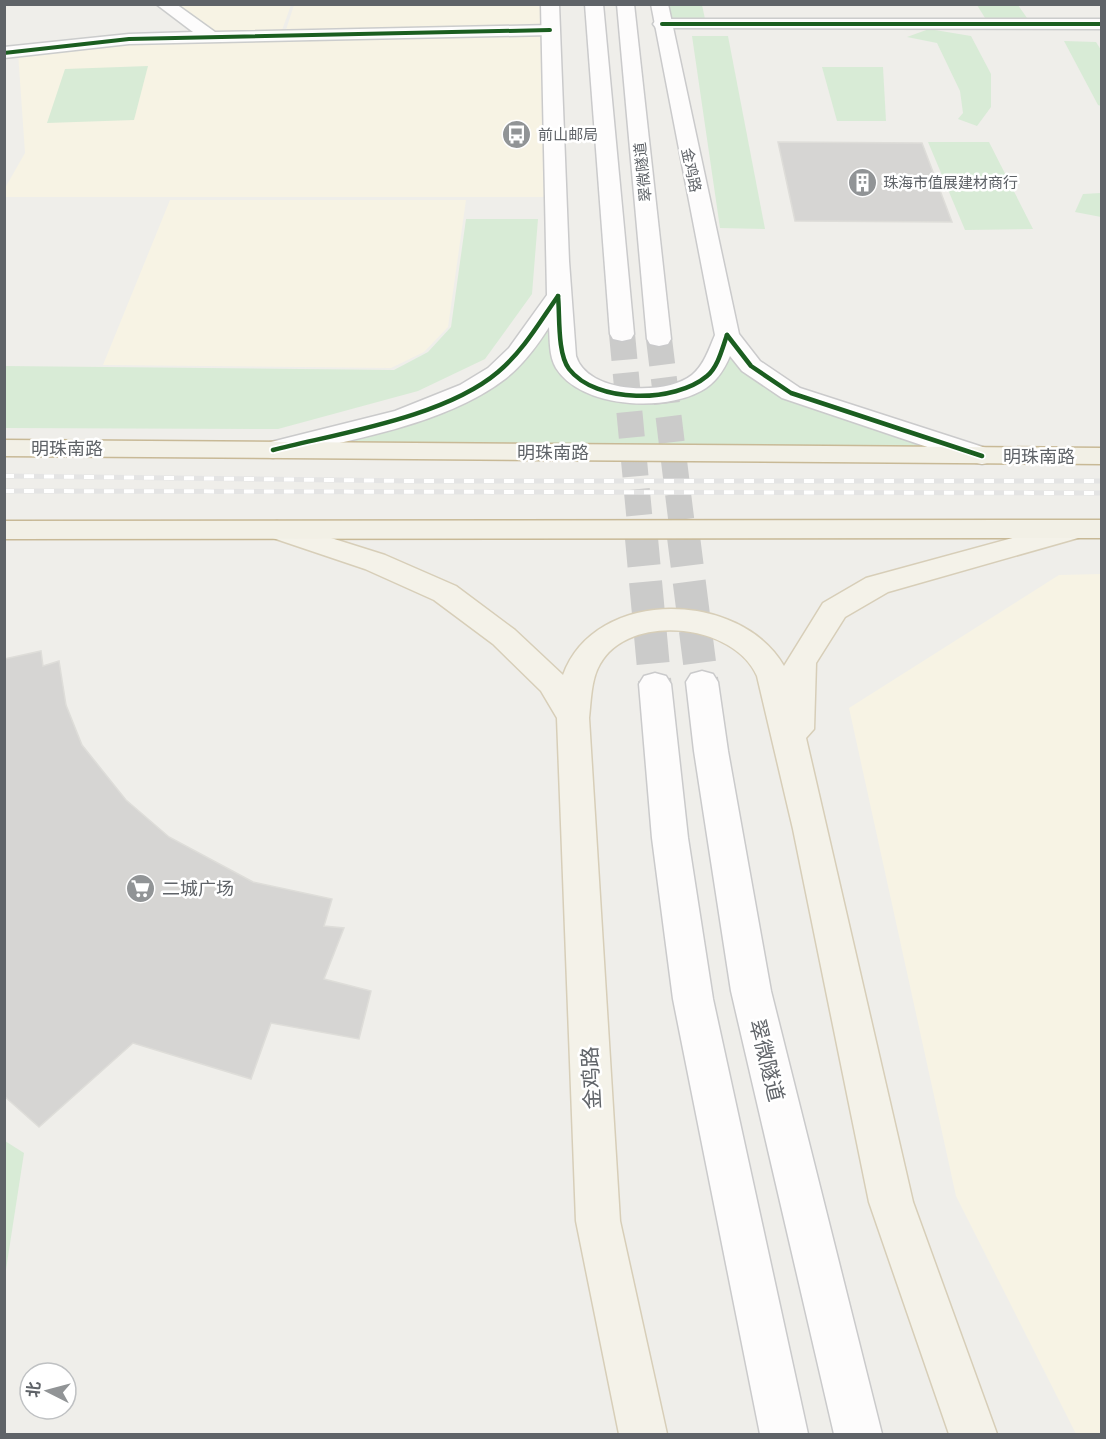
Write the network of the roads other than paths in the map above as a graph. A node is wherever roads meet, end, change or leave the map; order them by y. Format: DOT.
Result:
graph roads {
  1 [pos="164,4"];
  2 [pos="550,4"];
  3 [pos="594,4"];
  4 [pos="625,4"];
  5 [pos="661,14"];
  6 [pos="1101,24"];
  7 [pos="550,30"];
  8 [pos="211,37"];
  9 [pos="4,53"];
  10 [pos="558,296"];
  11 [pos="622,334"];
  12 [pos="727,335"];
  13 [pos="659,339"];
  14 [pos="4,448"];
  15 [pos="273,450"];
  16 [pos="982,456"];
  17 [pos="1101,456"];
  18 [pos="4,530"];
  19 [pos="277,530"];
  20 [pos="1088,530"];
  21 [pos="702,681"];
  22 [pos="655,684"];
  23 [pos="573,718"];
  24 [pos="796,761"];
  25 [pos="643,1434"];
  26 [pos="784,1434"];
  27 [pos="858,1434"];
  28 [pos="973,1434"];
  1 -- 8 [label="main road"];
  2 -- 7 [label="main road"];
  3 -- 11 [label="main road, 翠微隧道"];
  4 -- 13 [label="main road, 翠微隧道"];
  5 -- 6 [label="main road"];
  5 -- 12 [label="main road, 金鸡路"];
  7 -- 8 [label="main road"];
  7 -- 10 [label="main road"];
  8 -- 9 [label="main road"];
  10 -- 12 [label="main road"];
  10 -- 15 [label="main road"];
  12 -- 16 [label="main road"];
  14 -- 15 [label="highway, 明珠南路"];
  15 -- 16 [label="highway, 明珠南路"];
  16 -- 17 [label="highway, 明珠南路"];
  18 -- 19 [label="highway"];
  19 -- 20 [label="highway"];
  19 -- 23 [label="main road"];
  20 -- 24 [label="main road"];
  21 -- 27 [label="main road, 翠微隧道"];
  22 -- 26 [label="main road"];
  23 -- 24 [label="main road, 金鸡路"];
  23 -- 25 [label="main road, 金鸡路"];
  24 -- 28 [label="main road"];
}
